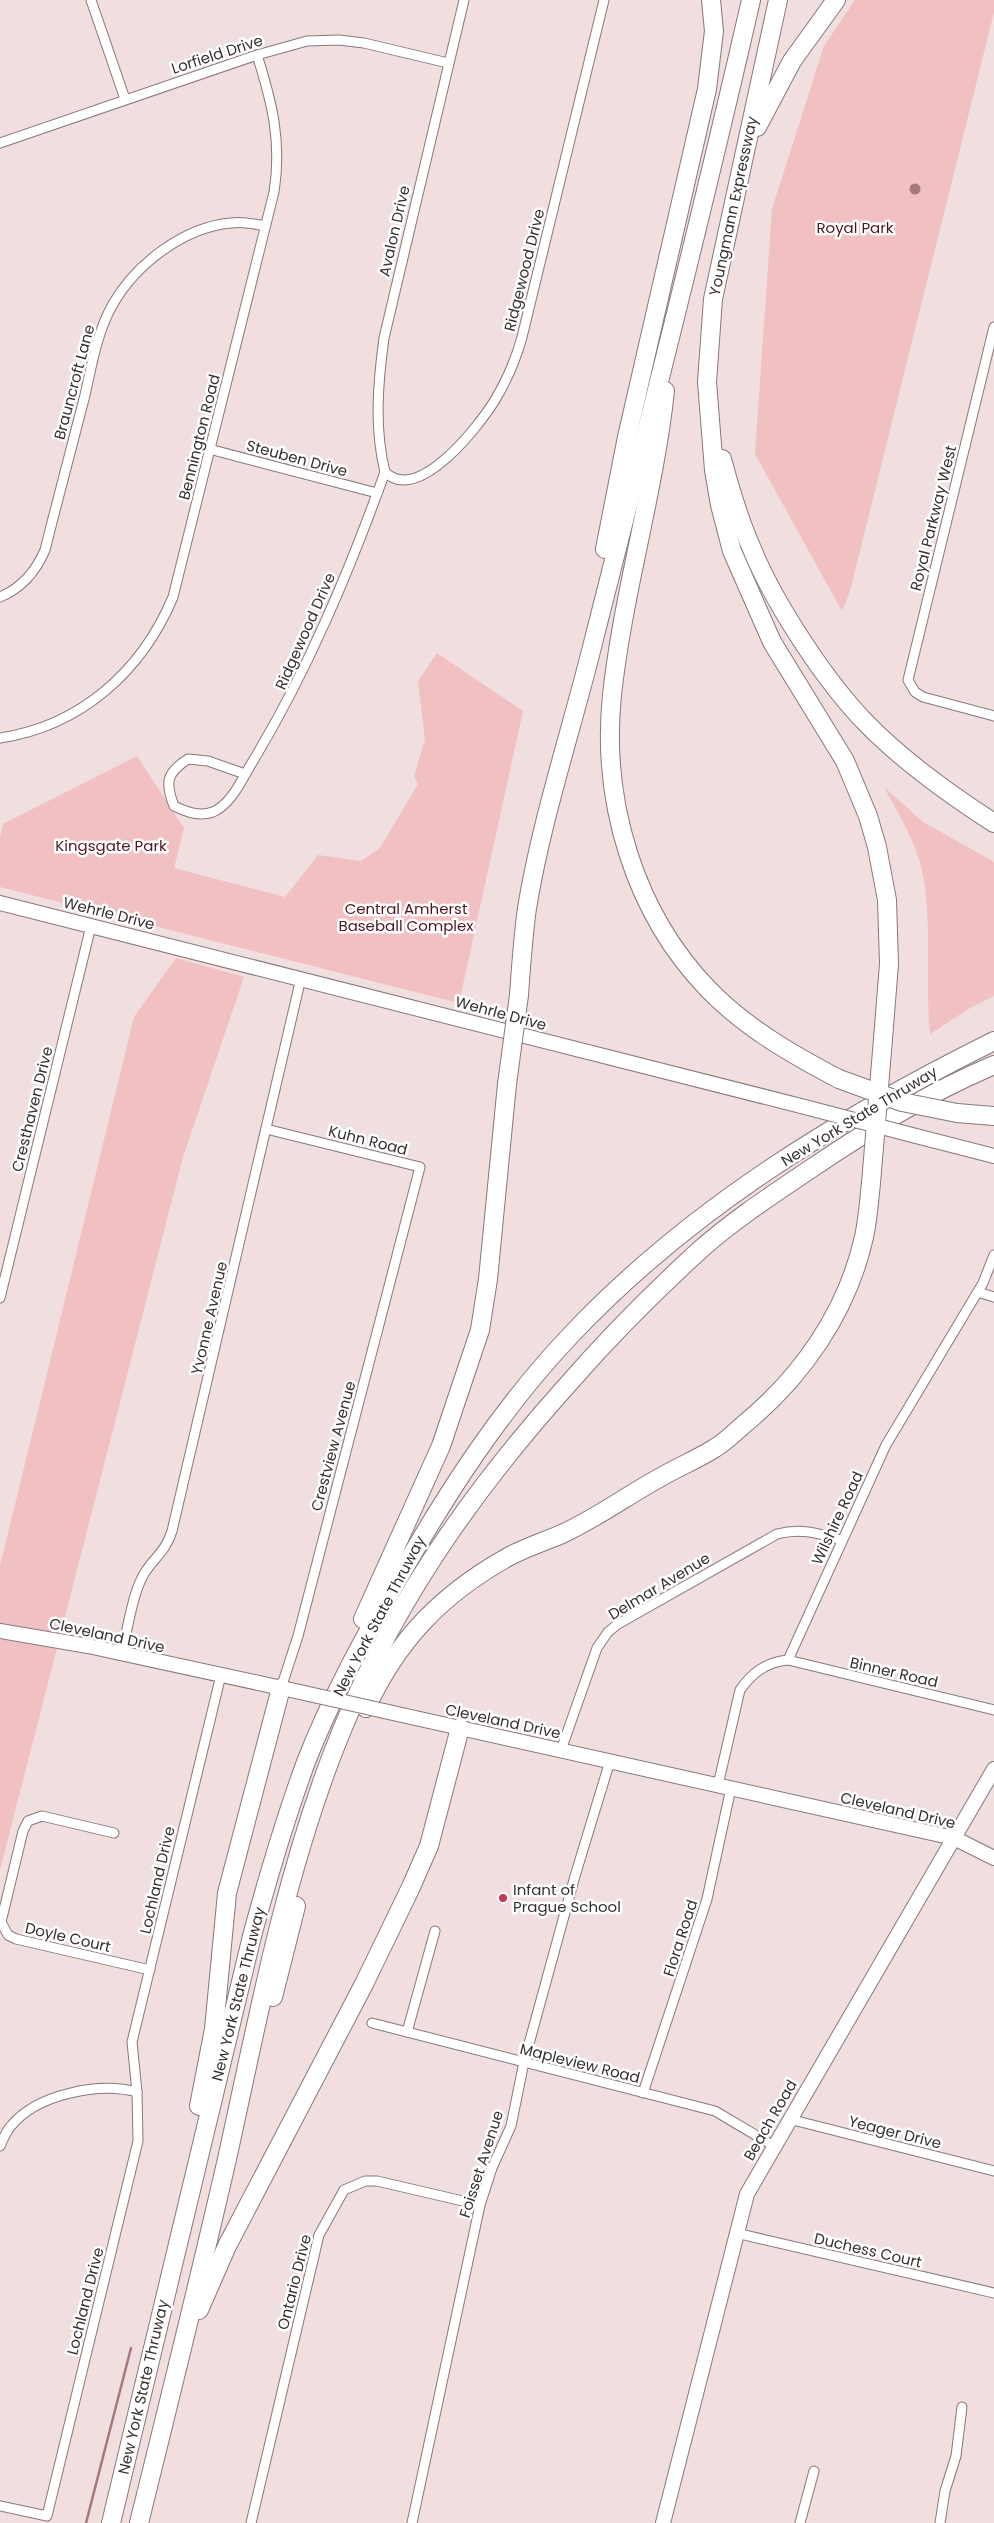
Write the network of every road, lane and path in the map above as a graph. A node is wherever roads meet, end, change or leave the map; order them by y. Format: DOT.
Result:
graph roads {
  1 [pos="91,0"];
  2 [pos="464,0"];
  3 [pos="604,0"];
  4 [pos="711,0"];
  5 [pos="751,0"];
  6 [pos="778,0"];
  7 [pos="836,0"];
  8 [pos="258,55"];
  9 [pos="448,63"];
  10 [pos="125,99"];
  11 [pos="0,142"];
  12 [pos="744,157"];
  13 [pos="265,226"];
  14 [pos="994,327"];
  15 [pos="670,343"];
  16 [pos="710,415"];
  17 [pos="209,449"];
  18 [pos="385,472"];
  19 [pos="377,492"];
  20 [pos="0,597"];
  21 [pos="594,641"];
  22 [pos="994,716"];
  23 [pos="0,738"];
  24 [pos="245,774"];
  25 [pos="994,824"];
  26 [pos="0,903"];
  27 [pos="91,926"];
  28 [pos="301,978"];
  29 [pos="994,1041"];
  30 [pos="994,1065"];
  31 [pos="994,1116"];
  32 [pos="266,1130"];
  33 [pos="994,1156"];
  34 [pos="409,1210"];
  35 [pos="994,1255"];
  36 [pos="978,1292"];
  37 [pos="994,1297"];
  38 [pos="0,1298"];
  39 [pos="841,1540"];
  40 [pos="0,1630"];
  41 [pos="122,1654"];
  42 [pos="788,1660"];
  43 [pos="221,1675"];
  44 [pos="281,1688"];
  45 [pos="338,1690"];
  46 [pos="994,1710"];
  47 [pos="460,1728"];
  48 [pos="561,1750"];
  49 [pos="610,1761"];
  50 [pos="994,1769"];
  51 [pos="724,1787"];
  52 [pos="114,1833"];
  53 [pos="954,1838"];
  54 [pos="994,1858"];
  55 [pos="435,1931"];
  56 [pos="150,1970"];
  57 [pos="372,2024"];
  58 [pos="407,2032"];
  59 [pos="524,2062"];
  60 [pos="135,2091"];
  61 [pos="644,2093"];
  62 [pos="789,2119"];
  63 [pos="0,2146"];
  64 [pos="774,2146"];
  65 [pos="226,2161"];
  66 [pos="994,2171"];
  67 [pos="480,2204"];
  68 [pos="736,2233"];
  69 [pos="994,2293"];
  70 [pos="158,2324"];
  71 [pos="180,2354"];
  72 [pos="962,2407"];
  73 [pos="814,2470"];
  74 [pos="0,2506"];
  75 [pos="111,2523"];
  76 [pos="139,2523"];
  77 [pos="251,2523"];
  78 [pos="412,2523"];
  79 [pos="663,2523"];
  80 [pos="800,2523"];
  81 [pos="940,2523"];
  1 -- 10 [label="street"];
  2 -- 9 [label="street, Avalon Drive"];
  3 -- 18 [label="street, Ridgewood Drive"];
  4 -- 21 [label="highway"];
  5 -- 15 [label="highway, Youngmann Expressway"];
  6 -- 12 [label="highway, Youngmann Expressway"];
  7 -- 12 [label="highway"];
  8 -- 9 [label="street, Lorfield Drive"];
  8 -- 10 [label="street, Lorfield Drive"];
  8 -- 13 [label="street, Bennington Road"];
  9 -- 18 [label="street, Avalon Drive"];
  10 -- 11 [label="street, Lorfield Drive"];
  12 -- 16 [label="highway, Youngmann Expressway"];
  13 -- 17 [label="street, Bennington Road"];
  13 -- 20 [label="street, Brauncroft Lane"];
  14 -- 22 [label="street, Royal Parkway West"];
  15 -- 21 [label="highway"];
  15 -- 31 [label="highway, bridge"];
  16 -- 25 [label="highway"];
  16 -- 65 [label="highway, bridge"];
  17 -- 19 [label="street, Steuben Drive"];
  17 -- 23 [label="street, Bennington Road"];
  18 -- 19 [label="street, Ridgewood Drive"];
  19 -- 24 [label="street, Ridgewood Drive"];
  21 -- 45 [label="highway, bridge"];
  24 -- 24 [label="street, Ridgewood Drive"];
  26 -- 27 [label="street, Wehrle Drive"];
  27 -- 28 [label="street, Wehrle Drive"];
  27 -- 38 [label="street, Cresthaven Drive"];
  28 -- 32 [label="street, Yvonne Avenue"];
  28 -- 33 [label="street, Wehrle Drive, bridge"];
  29 -- 45 [label="highway, New York State Thruway"];
  30 -- 65 [label="highway, New York State Thruway"];
  32 -- 34 [label="street, Kuhn Road"];
  32 -- 41 [label="street, Yvonne Avenue"];
  34 -- 44 [label="street, Crestview Avenue"];
  35 -- 36 [label="street, Wilshire Road"];
  36 -- 37 [label="street"];
  36 -- 39 [label="street, Wilshire Road"];
  39 -- 42 [label="street, Wilshire Road"];
  39 -- 48 [label="street, Delmar Avenue"];
  40 -- 41 [label="street, Cleveland Drive"];
  41 -- 43 [label="street, Cleveland Drive"];
  42 -- 46 [label="street, Binner Road"];
  42 -- 51 [label="street"];
  43 -- 44 [label="street, Cleveland Drive"];
  43 -- 56 [label="street, Lochland Drive"];
  44 -- 47 [label="street, Cleveland Drive, bridge"];
  44 -- 70 [label="highway"];
  45 -- 70 [label="highway, New York State Thruway"];
  47 -- 48 [label="street, Cleveland Drive"];
  47 -- 71 [label="highway"];
  48 -- 49 [label="street, Cleveland Drive"];
  49 -- 51 [label="street, Cleveland Drive"];
  49 -- 59 [label="street, Foisset Avenue"];
  50 -- 53 [label="street, Beach Road"];
  51 -- 53 [label="street, Cleveland Drive"];
  51 -- 61 [label="street, Flora Road"];
  52 -- 56 [label="street, Doyle Court"];
  53 -- 54 [label="street, Cleveland Drive"];
  53 -- 62 [label="street, Beach Road"];
  55 -- 58 [label="street"];
  56 -- 60 [label="street, Lochland Drive"];
  57 -- 58 [label="street, Mapleview Road"];
  58 -- 59 [label="street, Mapleview Road"];
  59 -- 61 [label="street, Mapleview Road"];
  59 -- 67 [label="street, Foisset Avenue"];
  60 -- 63 [label="street"];
  60 -- 74 [label="street, Lochland Drive"];
  61 -- 64 [label="street, Mapleview Road"];
  62 -- 64 [label="street, Beach Road"];
  62 -- 66 [label="street, Yeager Drive"];
  64 -- 68 [label="street, Beach Road"];
  65 -- 71 [label="highway, New York State Thruway"];
  67 -- 77 [label="street, Ontario Drive"];
  67 -- 78 [label="street, Foisset Avenue"];
  68 -- 69 [label="street, Duchess Court"];
  68 -- 79 [label="street, Beach Road"];
  70 -- 75 [label="highway, New York State Thruway"];
  71 -- 76 [label="highway, New York State Thruway"];
  72 -- 81 [label="street"];
  73 -- 80 [label="street"];
}
